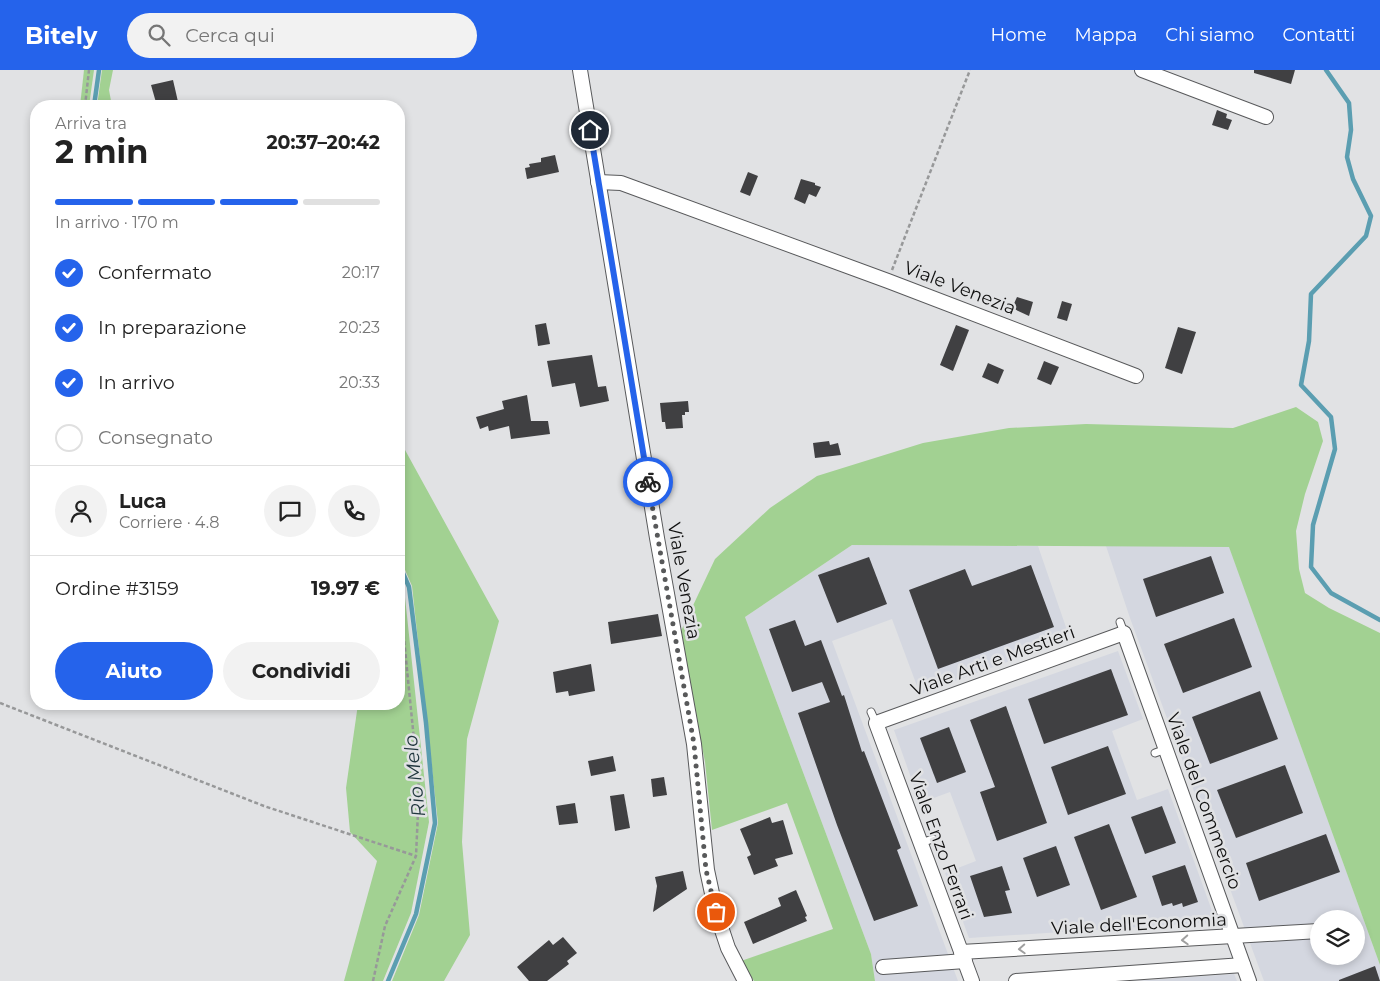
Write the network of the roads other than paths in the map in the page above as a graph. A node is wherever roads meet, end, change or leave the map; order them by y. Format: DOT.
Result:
graph roads {
  1 [pos="580,70"];
  2 [pos="1142,70"];
  3 [pos="1266,117"];
  4 [pos="598,182"];
  5 [pos="1136,376"];
  6 [pos="1122,627"];
  7 [pos="874,718"];
  8 [pos="1310,932"];
  9 [pos="1233,937"];
  10 [pos="963,957"];
  11 [pos="1244,965"];
  12 [pos="883,967"];
  13 [pos="745,981"];
  14 [pos="972,981"];
  15 [pos="1016,981"];
  16 [pos="1249,981"];
  1 -- 4 [label="street, Viale Venezia"];
  2 -- 3 [label="street"];
  4 -- 5 [label="street, Viale Venezia"];
  4 -- 13 [label="street, Viale Venezia"];
  6 -- 7 [label="street, Viale Arti e Mestieri"];
  6 -- 9 [label="street, Viale del Commercio"];
  7 -- 10 [label="street, Viale Enzo Ferrari"];
  8 -- 9 [label="street, Viale dell'Economia"];
  9 -- 10 [label="street, Viale dell'Economia, one-way"];
  9 -- 11 [label="street, Viale del Commercio"];
  10 -- 12 [label="street, Viale dell'Economia"];
  10 -- 14 [label="street, Viale Enzo Ferrari"];
  11 -- 15 [label="street"];
  11 -- 16 [label="street, Viale del Commercio"];
}
